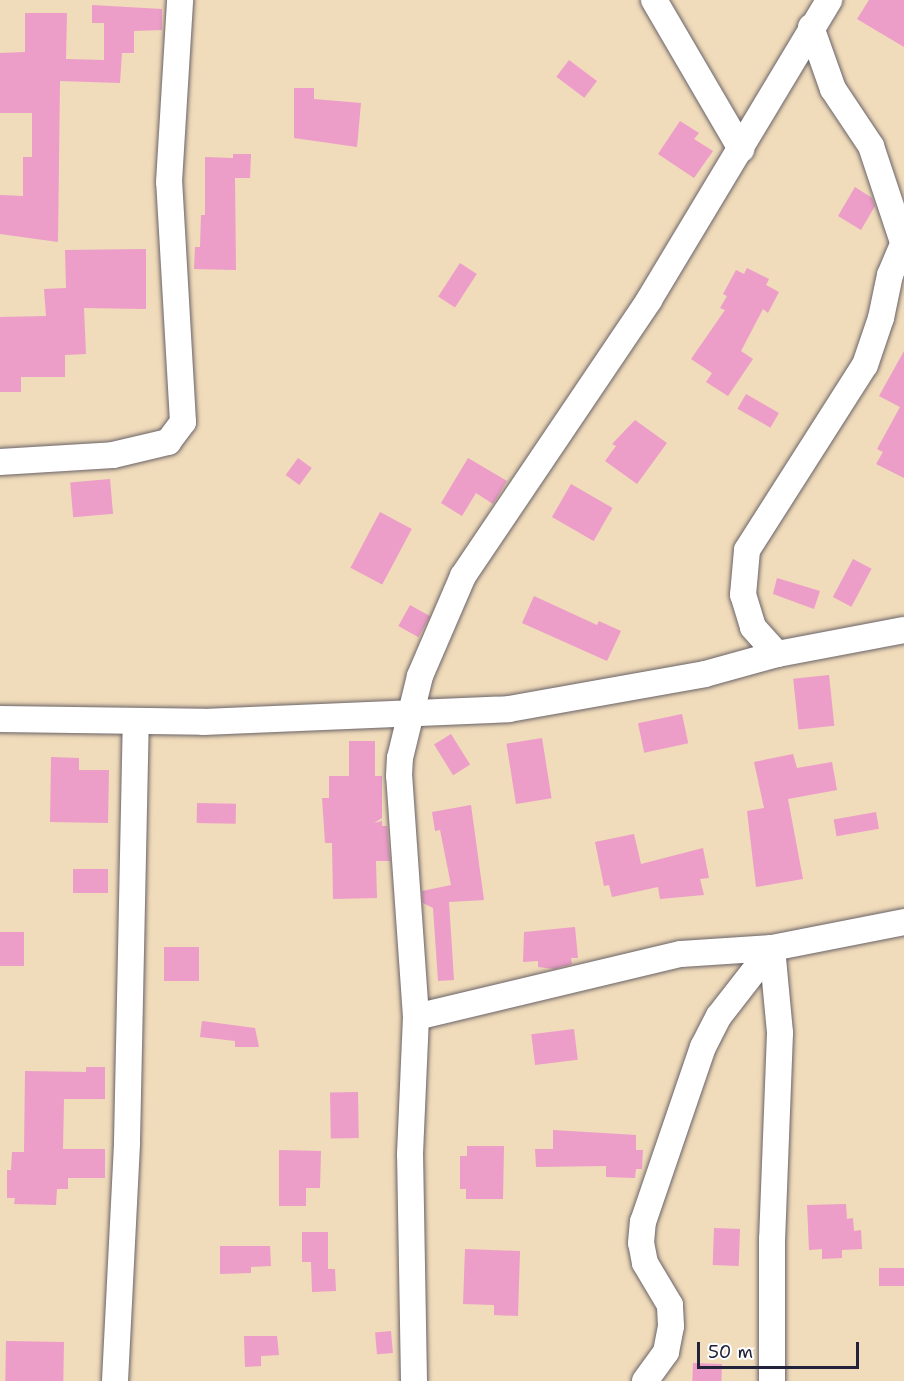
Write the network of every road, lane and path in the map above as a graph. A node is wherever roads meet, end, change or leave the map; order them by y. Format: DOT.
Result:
graph roads {
  1 [pos="180,0"];
  2 [pos="654,0"];
  3 [pos="829,0"];
  4 [pos="811,27"];
  5 [pos="741,149"];
  6 [pos="904,245"];
  7 [pos="0,462"];
  8 [pos="904,630"];
  9 [pos="777,654"];
  10 [pos="409,713"];
  11 [pos="0,719"];
  12 [pos="135,721"];
  13 [pos="904,922"];
  14 [pos="772,948"];
  15 [pos="416,1017"];
  16 [pos="115,1381"];
  17 [pos="414,1381"];
  18 [pos="645,1381"];
  19 [pos="772,1381"];
  1 -- 7 [label="street"];
  2 -- 5 [label="street"];
  3 -- 4 [label="street"];
  4 -- 5 [label="street"];
  4 -- 6 [label="street"];
  5 -- 10 [label="street"];
  6 -- 9 [label="street"];
  8 -- 9 [label="street"];
  9 -- 10 [label="street"];
  10 -- 12 [label="street"];
  10 -- 15 [label="street"];
  11 -- 12 [label="street"];
  12 -- 16 [label="street"];
  13 -- 14 [label="street"];
  14 -- 15 [label="street"];
  14 -- 18 [label="street"];
  14 -- 19 [label="street"];
  15 -- 17 [label="street"];
}
